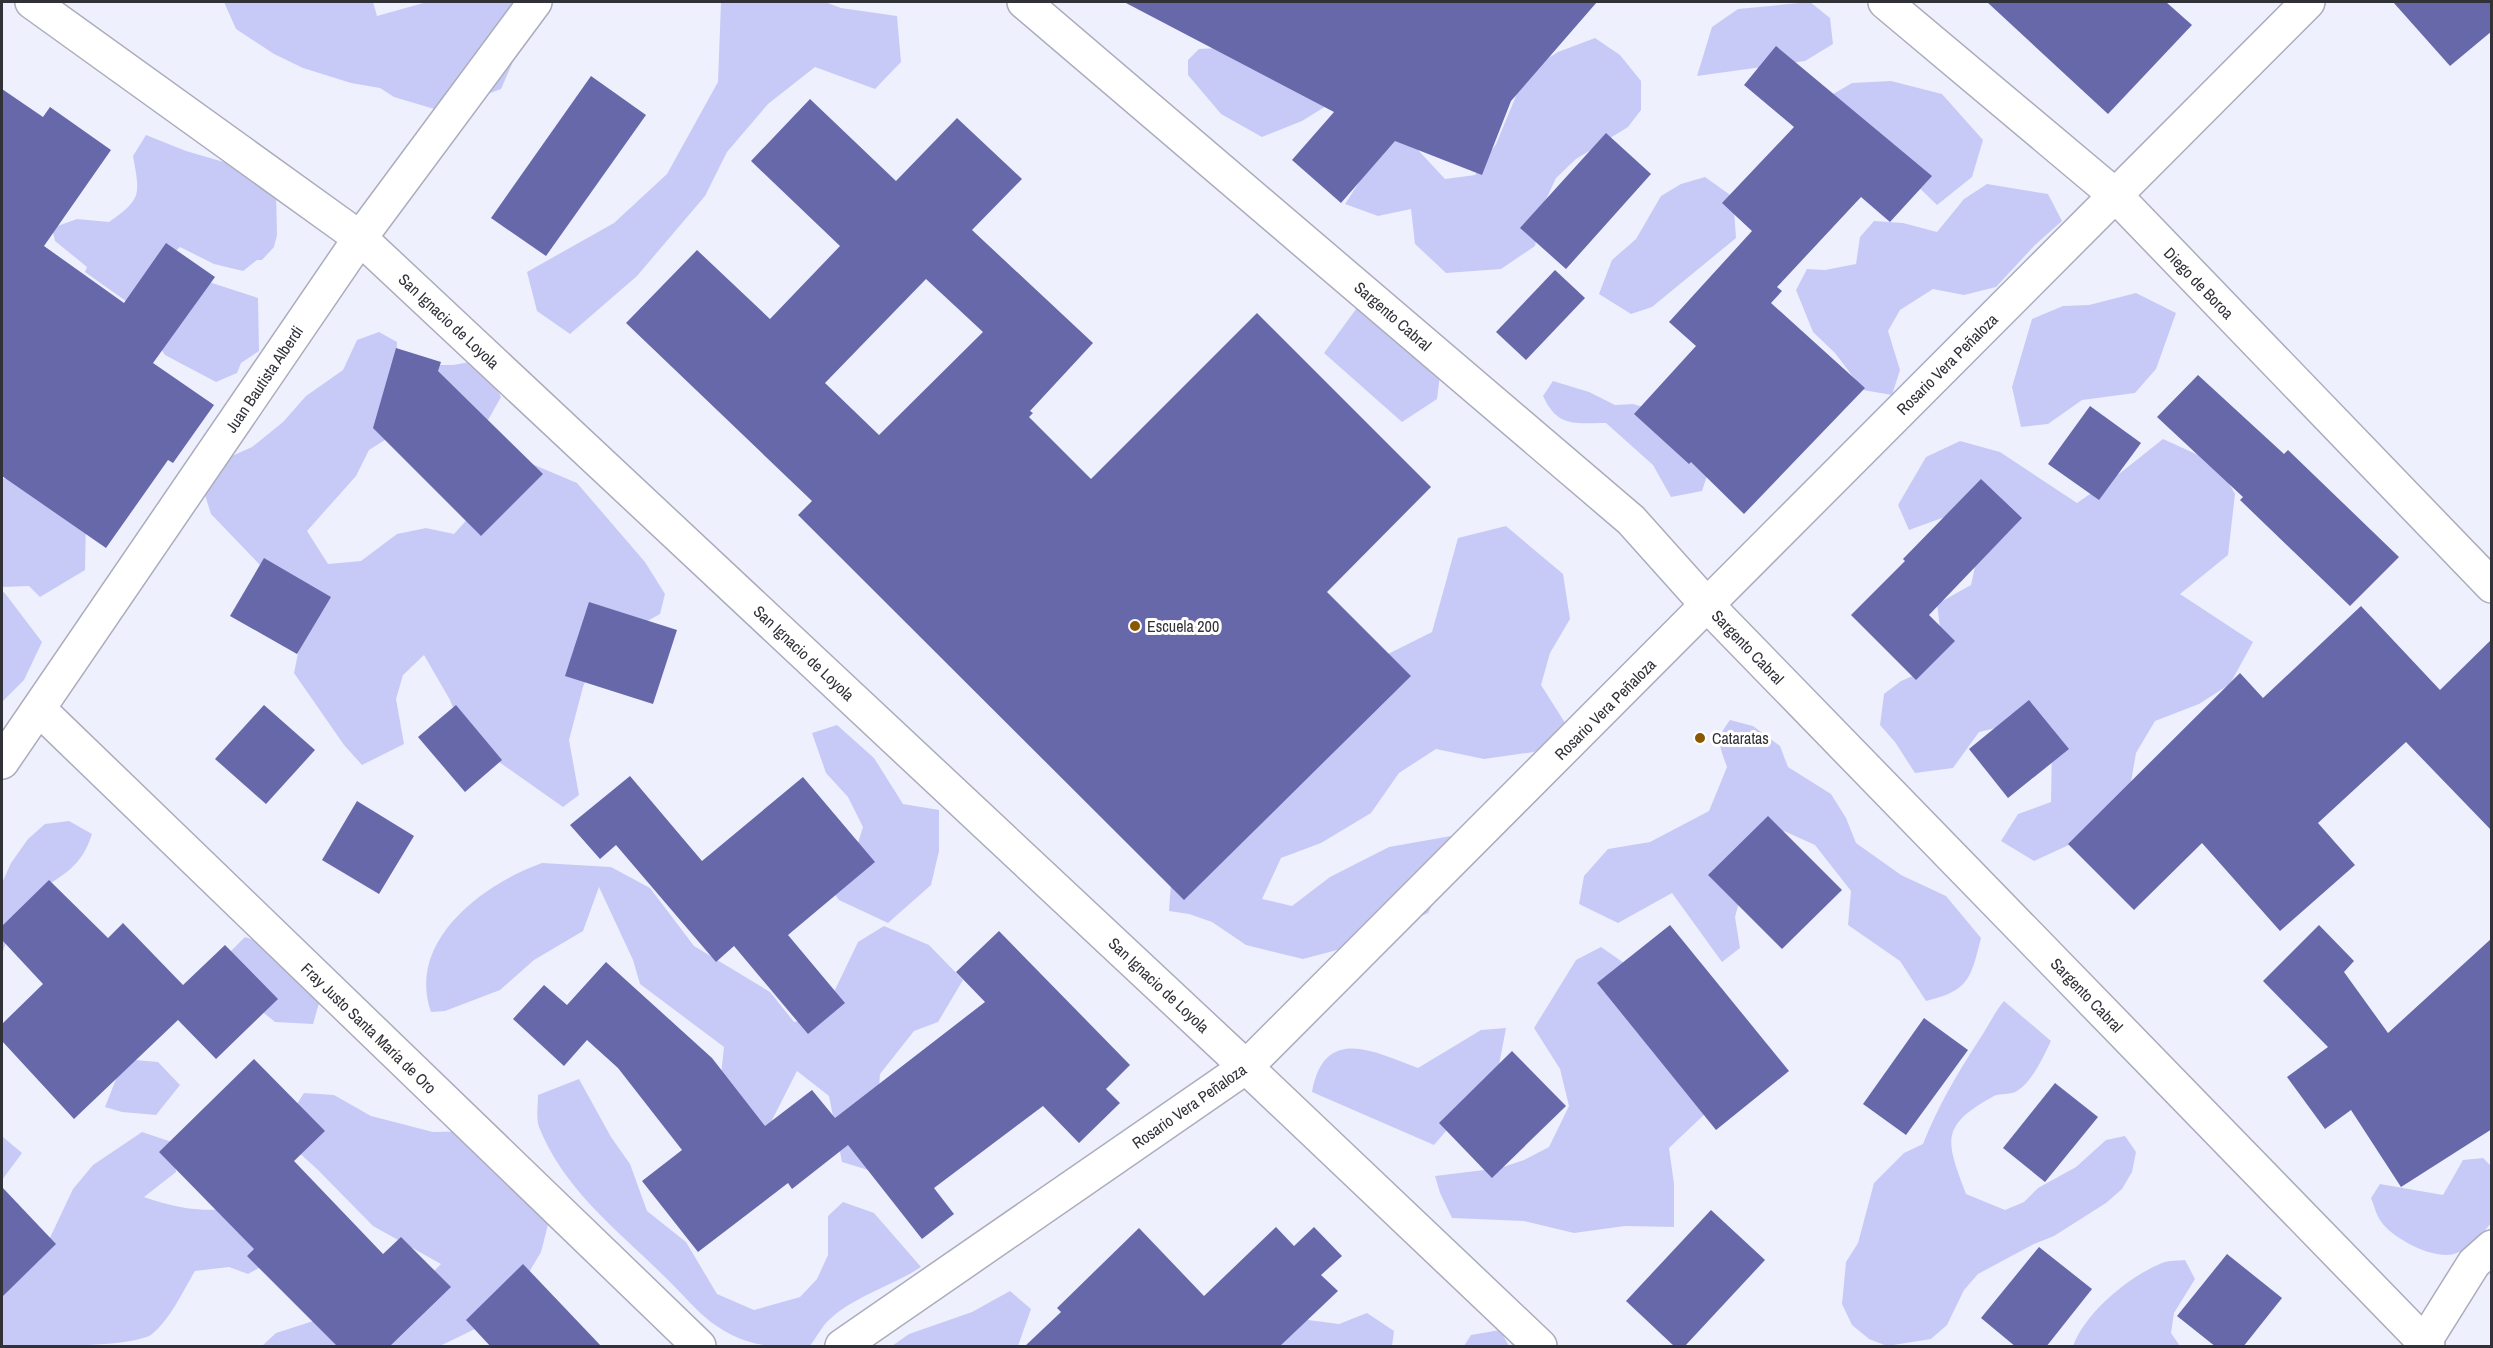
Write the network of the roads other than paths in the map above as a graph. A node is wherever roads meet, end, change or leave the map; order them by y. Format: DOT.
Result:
graph roads {
  1 [pos="32,2"];
  2 [pos="535,2"];
  3 [pos="1024,2"];
  4 [pos="1885,2"];
  5 [pos="2308,2"];
  6 [pos="2115,195"];
  7 [pos="360,238"];
  8 [pos="2492,586"];
  9 [pos="1708,606"];
  10 [pos="40,710"];
  11 [pos="2,762"];
  12 [pos="1246,1067"];
  13 [pos="2492,1247"];
  14 [pos="2425,1345"];
  15 [pos="699,1347"];
  16 [pos="842,1347"];
  17 [pos="1540,1347"];
  1 -- 7 [label="street, San Ignacio de Loyola"];
  2 -- 7 [label="street, Juan Bautista Alberdi"];
  3 -- 9 [label="street, Sargento Cabral"];
  4 -- 6 [label="street, Diego de Boroa"];
  5 -- 6 [label="street, Rosario Vera Peñaloza"];
  6 -- 8 [label="street, Diego de Boroa"];
  6 -- 9 [label="street, Rosario Vera Peñaloza"];
  7 -- 10 [label="street, Juan Bautista Alberdi"];
  7 -- 12 [label="street, San Ignacio de Loyola"];
  9 -- 12 [label="street, Rosario Vera Peñaloza"];
  9 -- 14 [label="street, Sargento Cabral"];
  10 -- 11 [label="street, Juan Bautista Alberdi"];
  10 -- 15 [label="street, Fray Justo Santa María de Oro"];
  12 -- 16 [label="street, Rosario Vera Peñaloza"];
  12 -- 17 [label="street, San Ignacio de Loyola"];
  13 -- 14 [label="street"];
}
